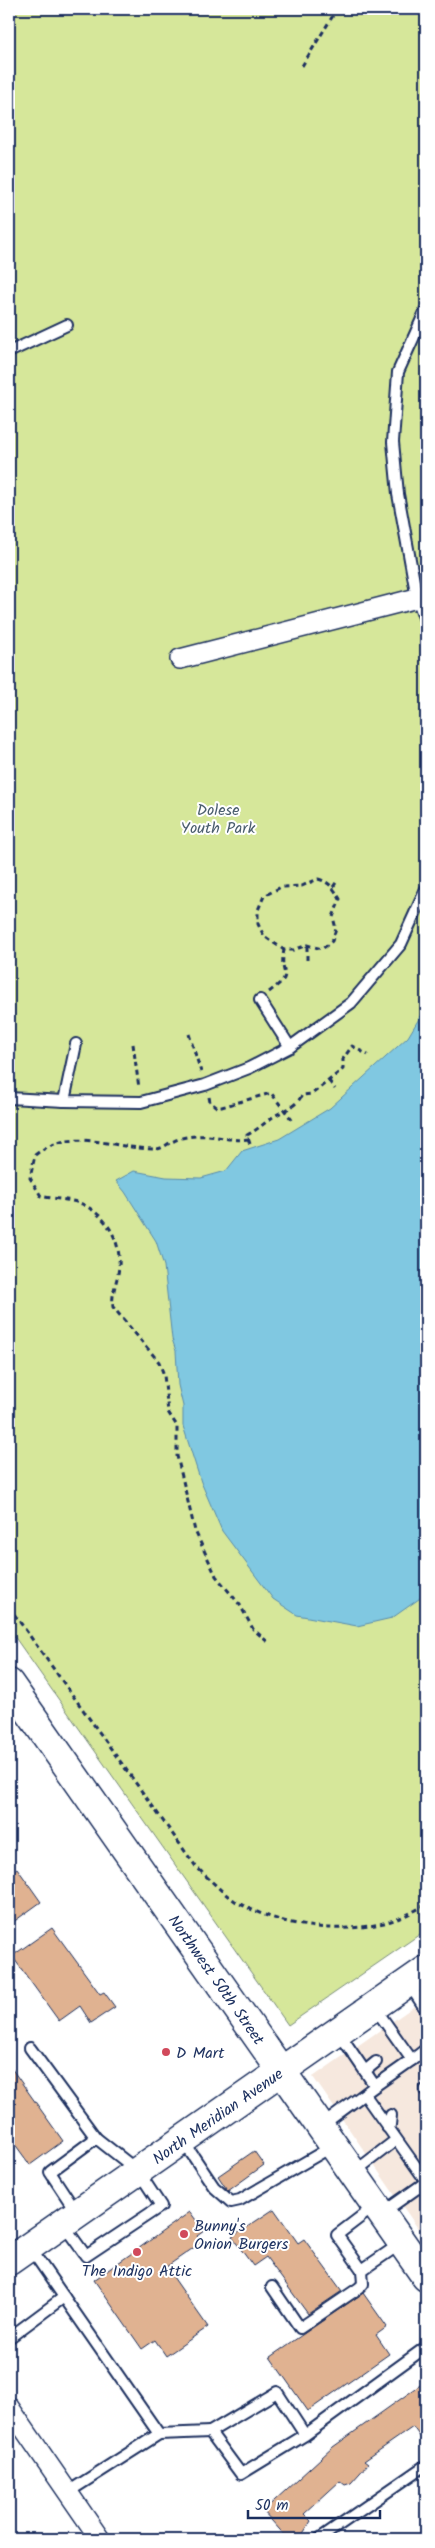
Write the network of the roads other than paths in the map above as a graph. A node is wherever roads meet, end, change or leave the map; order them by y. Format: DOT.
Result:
graph roads {
  1 [pos="426,310"];
  2 [pos="67,325"];
  3 [pos="9,352"];
  4 [pos="418,598"];
  5 [pos="426,623"];
  6 [pos="180,659"];
  7 [pos="426,889"];
  8 [pos="260,1000"];
  9 [pos="76,1044"];
  10 [pos="290,1047"];
  11 [pos="9,1098"];
  12 [pos="64,1101"];
  13 [pos="9,1683"];
  14 [pos="417,1977"];
  15 [pos="374,2007"];
  16 [pos="426,2010"];
  17 [pos="338,2032"];
  18 [pos="401,2044"];
  19 [pos="30,2048"];
  20 [pos="426,2049"];
  21 [pos="392,2051"];
  22 [pos="412,2060"];
  23 [pos="376,2062"];
  24 [pos="364,2071"];
  25 [pos="282,2072"];
  26 [pos="375,2086"];
  27 [pos="365,2095"];
  28 [pos="327,2136"];
  29 [pos="96,2138"];
  30 [pos="182,2140"];
  31 [pos="396,2140"];
  32 [pos="138,2171"];
  33 [pos="353,2173"];
  34 [pos="426,2181"];
  35 [pos="379,2210"];
  36 [pos="70,2219"];
  37 [pos="402,2242"];
  38 [pos="19,2254"];
  39 [pos="362,2270"];
  40 [pos="426,2277"];
  41 [pos="272,2287"];
  42 [pos="64,2297"];
  43 [pos="9,2338"];
  44 [pos="426,2347"];
  45 [pos="9,2406"];
  46 [pos="210,2432"];
  47 [pos="159,2434"];
  48 [pos="305,2435"];
  49 [pos="426,2466"];
  50 [pos="68,2492"];
  51 [pos="100,2539"];
  52 [pos="319,2539"];
  1 -- 4 [label="lane"];
  2 -- 3 [label="lane"];
  4 -- 5 [label="lane"];
  4 -- 6 [label="street"];
  7 -- 10 [label="lane"];
  8 -- 10 [label="lane"];
  9 -- 12 [label="lane"];
  10 -- 12 [label="lane"];
  11 -- 12 [label="lane"];
  13 -- 25 [label="main road, Northwest 50th Street"];
  14 -- 15 [label="main road, North Meridian Avenue"];
  14 -- 16 [label="lane"];
  15 -- 17 [label="main road, North Meridian Avenue"];
  15 -- 18 [label="lane"];
  17 -- 24 [label="lane"];
  17 -- 25 [label="main road, North Meridian Avenue"];
  18 -- 21 [label="lane"];
  18 -- 22 [label="lane"];
  19 -- 29 [label="lane"];
  20 -- 22 [label="lane"];
  22 -- 26 [label="lane"];
  23 -- 24 [label="lane"];
  24 -- 26 [label="lane"];
  25 -- 28 [label="main road, Northwest 50th Street"];
  25 -- 30 [label="main road, North Meridian Avenue"];
  26 -- 27 [label="lane"];
  27 -- 28 [label="lane"];
  27 -- 31 [label="lane"];
  28 -- 30 [label="lane"];
  28 -- 33 [label="main road, Northwest 50th Street"];
  29 -- 32 [label="lane"];
  29 -- 36 [label="lane"];
  30 -- 32 [label="main road, North Meridian Avenue"];
  31 -- 33 [label="lane"];
  31 -- 34 [label="lane"];
  32 -- 36 [label="main road, North Meridian Avenue"];
  32 -- 36 [label="lane"];
  33 -- 35 [label="main road, Northwest 50th Street"];
  34 -- 35 [label="lane"];
  35 -- 37 [label="main road, Northwest 50th Street"];
  35 -- 39 [label="lane"];
  36 -- 38 [label="main road, North Meridian Avenue"];
  37 -- 39 [label="lane"];
  37 -- 40 [label="main road, Northwest 50th Street"];
  38 -- 42 [label="lane"];
  39 -- 41 [label="lane"];
  42 -- 43 [label="lane"];
  42 -- 47 [label="lane"];
  44 -- 48 [label="lane"];
  45 -- 50 [label="street"];
  46 -- 47 [label="lane"];
  46 -- 48 [label="lane"];
  46 -- 48 [label="lane"];
  47 -- 50 [label="lane"];
  49 -- 52 [label="lane"];
  50 -- 51 [label="street"];
}
